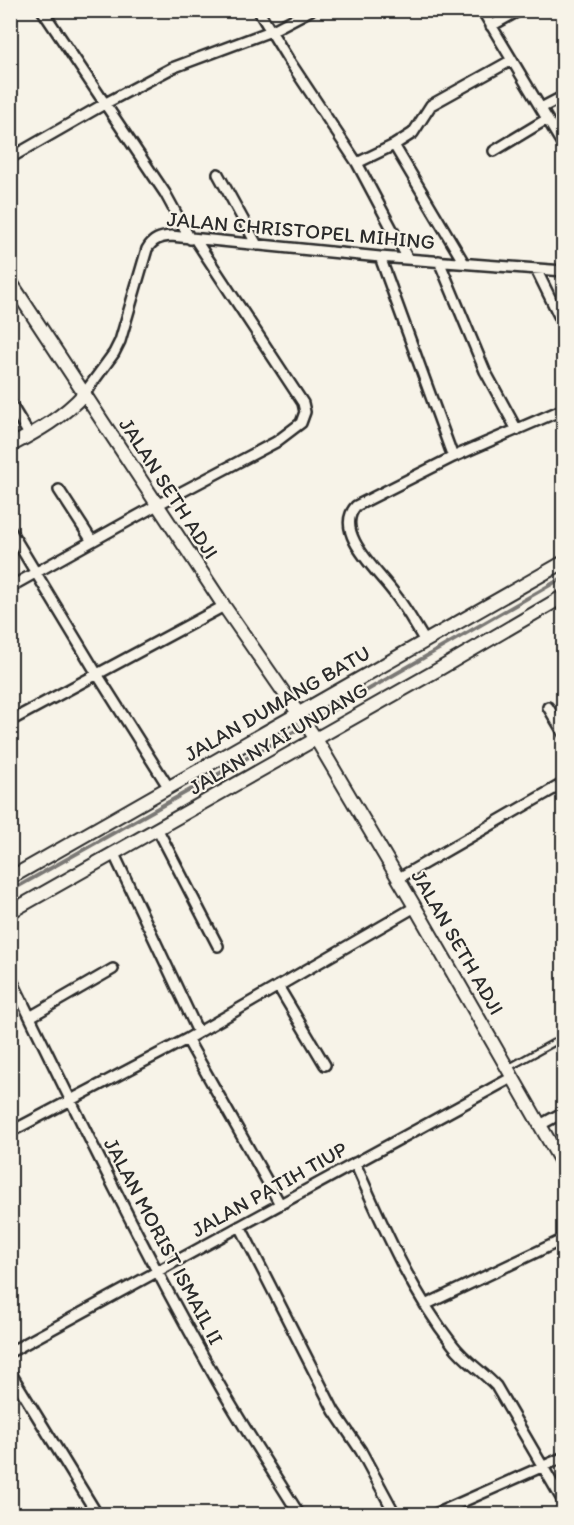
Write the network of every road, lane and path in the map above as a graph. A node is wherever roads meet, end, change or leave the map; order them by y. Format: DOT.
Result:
graph roads {
  1 [pos="42,10"];
  2 [pos="258,10"];
  3 [pos="311,10"];
  4 [pos="482,10"];
  5 [pos="520,10"];
  6 [pos="491,26"];
  7 [pos="271,31"];
  8 [pos="512,60"];
  9 [pos="564,96"];
  10 [pos="106,103"];
  11 [pos="541,108"];
  12 [pos="547,119"];
  13 [pos="394,145"];
  14 [pos="564,147"];
  15 [pos="494,151"];
  16 [pos="10,158"];
  17 [pos="357,163"];
  18 [pos="218,174"];
  19 [pos="192,239"];
  20 [pos="257,246"];
  21 [pos="381,257"];
  22 [pos="408,259"];
  23 [pos="440,261"];
  24 [pos="464,263"];
  25 [pos="536,269"];
  26 [pos="564,271"];
  27 [pos="10,282"];
  28 [pos="564,326"];
  29 [pos="84,394"];
  30 [pos="10,403"];
  31 [pos="564,409"];
  32 [pos="517,430"];
  33 [pos="30,436"];
  34 [pos="11,445"];
  35 [pos="453,457"];
  36 [pos="59,490"];
  37 [pos="157,505"];
  38 [pos="10,530"];
  39 [pos="92,542"];
  40 [pos="564,562"];
  41 [pos="37,573"];
  42 [pos="10,587"];
  43 [pos="564,596"];
  44 [pos="224,606"];
  45 [pos="425,641"];
  46 [pos="97,674"];
  47 [pos="548,706"];
  48 [pos="301,715"];
  49 [pos="10,721"];
  50 [pos="564,734"];
  51 [pos="315,737"];
  52 [pos="564,783"];
  53 [pos="169,788"];
  54 [pos="158,830"];
  55 [pos="114,854"];
  56 [pos="10,878"];
  57 [pos="399,878"];
  58 [pos="416,907"];
  59 [pos="10,912"];
  60 [pos="218,946"];
  61 [pos="113,969"];
  62 [pos="10,976"];
  63 [pos="278,986"];
  64 [pos="30,1017"];
  65 [pos="198,1032"];
  66 [pos="564,1037"];
  67 [pos="187,1039"];
  68 [pos="325,1065"];
  69 [pos="511,1072"];
  70 [pos="70,1100"];
  71 [pos="564,1112"];
  72 [pos="540,1125"];
  73 [pos="10,1132"];
  74 [pos="355,1163"];
  75 [pos="564,1167"];
  76 [pos="280,1204"];
  77 [pos="240,1226"];
  78 [pos="564,1239"];
  79 [pos="157,1271"];
  80 [pos="425,1305"];
  81 [pos="10,1352"];
  82 [pos="10,1372"];
  83 [pos="564,1457"];
  84 [pos="544,1466"];
  85 [pos="564,1503"];
  86 [pos="97,1514"];
  87 [pos="299,1515"];
  88 [pos="395,1515"];
  89 [pos="435,1515"];
  1 -- 10 [label="street"];
  2 -- 7 [label="street"];
  3 -- 7 [label="street"];
  4 -- 6 [label="street"];
  5 -- 6 [label="street"];
  6 -- 8 [label="street"];
  7 -- 10 [label="street"];
  7 -- 17 [label="street"];
  8 -- 11 [label="street"];
  8 -- 13 [label="street"];
  9 -- 11 [label="street"];
  10 -- 16 [label="street"];
  10 -- 19 [label="street"];
  11 -- 12 [label="street"];
  12 -- 14 [label="street"];
  12 -- 15 [label="street"];
  13 -- 17 [label="street"];
  13 -- 24 [label="street"];
  17 -- 22 [label="street"];
  18 -- 20 [label="street"];
  19 -- 20 [label="street, JALAN CHRISTOPEL MIHING"];
  19 -- 29 [label="street, JALAN CHRISTOPEL MIHING"];
  19 -- 37 [label="street"];
  20 -- 21 [label="street, JALAN CHRISTOPEL MIHING"];
  21 -- 22 [label="street, JALAN CHRISTOPEL MIHING"];
  21 -- 35 [label="street"];
  22 -- 23 [label="street, JALAN CHRISTOPEL MIHING"];
  23 -- 24 [label="street, JALAN CHRISTOPEL MIHING"];
  23 -- 32 [label="street"];
  24 -- 25 [label="street, JALAN CHRISTOPEL MIHING"];
  25 -- 26 [label="street, JALAN CHRISTOPEL MIHING"];
  25 -- 28 [label="street"];
  27 -- 29 [label="street, JALAN SETH ADJI"];
  29 -- 33 [label="street, JALAN CHRISTOPEL MIHING"];
  29 -- 37 [label="street, JALAN SETH ADJI"];
  30 -- 33 [label="street"];
  31 -- 32 [label="street"];
  32 -- 35 [label="street"];
  33 -- 34 [label="street, JALAN CHRISTOPEL MIHING"];
  35 -- 45 [label="street"];
  36 -- 39 [label="street"];
  37 -- 39 [label="street"];
  37 -- 44 [label="street, JALAN SETH ADJI"];
  38 -- 41 [label="street"];
  39 -- 41 [label="street"];
  40 -- 45 [label="street, JALAN DUMANG BATU"];
  41 -- 42 [label="street"];
  41 -- 46 [label="street"];
  43 -- 51 [label="street, JALAN NYAI UNDANG"];
  44 -- 46 [label="street"];
  44 -- 48 [label="street, JALAN SETH ADJI"];
  45 -- 48 [label="street, JALAN DUMANG BATU"];
  46 -- 49 [label="street"];
  46 -- 53 [label="street"];
  47 -- 50 [label="street"];
  48 -- 51 [label="street, JALAN SETH ADJI"];
  48 -- 53 [label="street, JALAN DUMANG BATU"];
  51 -- 54 [label="street, JALAN NYAI UNDANG"];
  51 -- 57 [label="street, JALAN SETH ADJI"];
  52 -- 57 [label="street"];
  53 -- 56 [label="street, JALAN DUMANG BATU"];
  54 -- 55 [label="street, JALAN NYAI UNDANG"];
  54 -- 60 [label="street"];
  55 -- 59 [label="street, JALAN NYAI UNDANG"];
  55 -- 65 [label="street"];
  57 -- 58 [label="street, JALAN SETH ADJI"];
  58 -- 63 [label="street"];
  58 -- 69 [label="street, JALAN SETH ADJI"];
  61 -- 64 [label="street"];
  62 -- 64 [label="street, JALAN MORIST ISMAIL II"];
  63 -- 65 [label="street"];
  63 -- 68 [label="street"];
  64 -- 70 [label="street, JALAN MORIST ISMAIL II"];
  65 -- 67 [label="street"];
  66 -- 69 [label="lane"];
  67 -- 70 [label="street"];
  67 -- 76 [label="street"];
  69 -- 72 [label="street, JALAN SETH ADJI"];
  69 -- 74 [label="street, JALAN PATIH TIUP"];
  70 -- 73 [label="street"];
  70 -- 79 [label="street, JALAN MORIST ISMAIL II"];
  71 -- 72 [label="street"];
  72 -- 75 [label="street, JALAN SETH ADJI"];
  74 -- 76 [label="street, JALAN PATIH TIUP"];
  74 -- 80 [label="street"];
  76 -- 77 [label="street, JALAN PATIH TIUP"];
  77 -- 79 [label="street, JALAN PATIH TIUP"];
  77 -- 88 [label="street"];
  78 -- 80 [label="street"];
  79 -- 81 [label="street, JALAN PATIH TIUP"];
  79 -- 87 [label="street, JALAN MORIST ISMAIL II"];
  80 -- 84 [label="street"];
  82 -- 86 [label="street"];
  83 -- 84 [label="street"];
  84 -- 85 [label="street"];
  84 -- 89 [label="street"];
}
